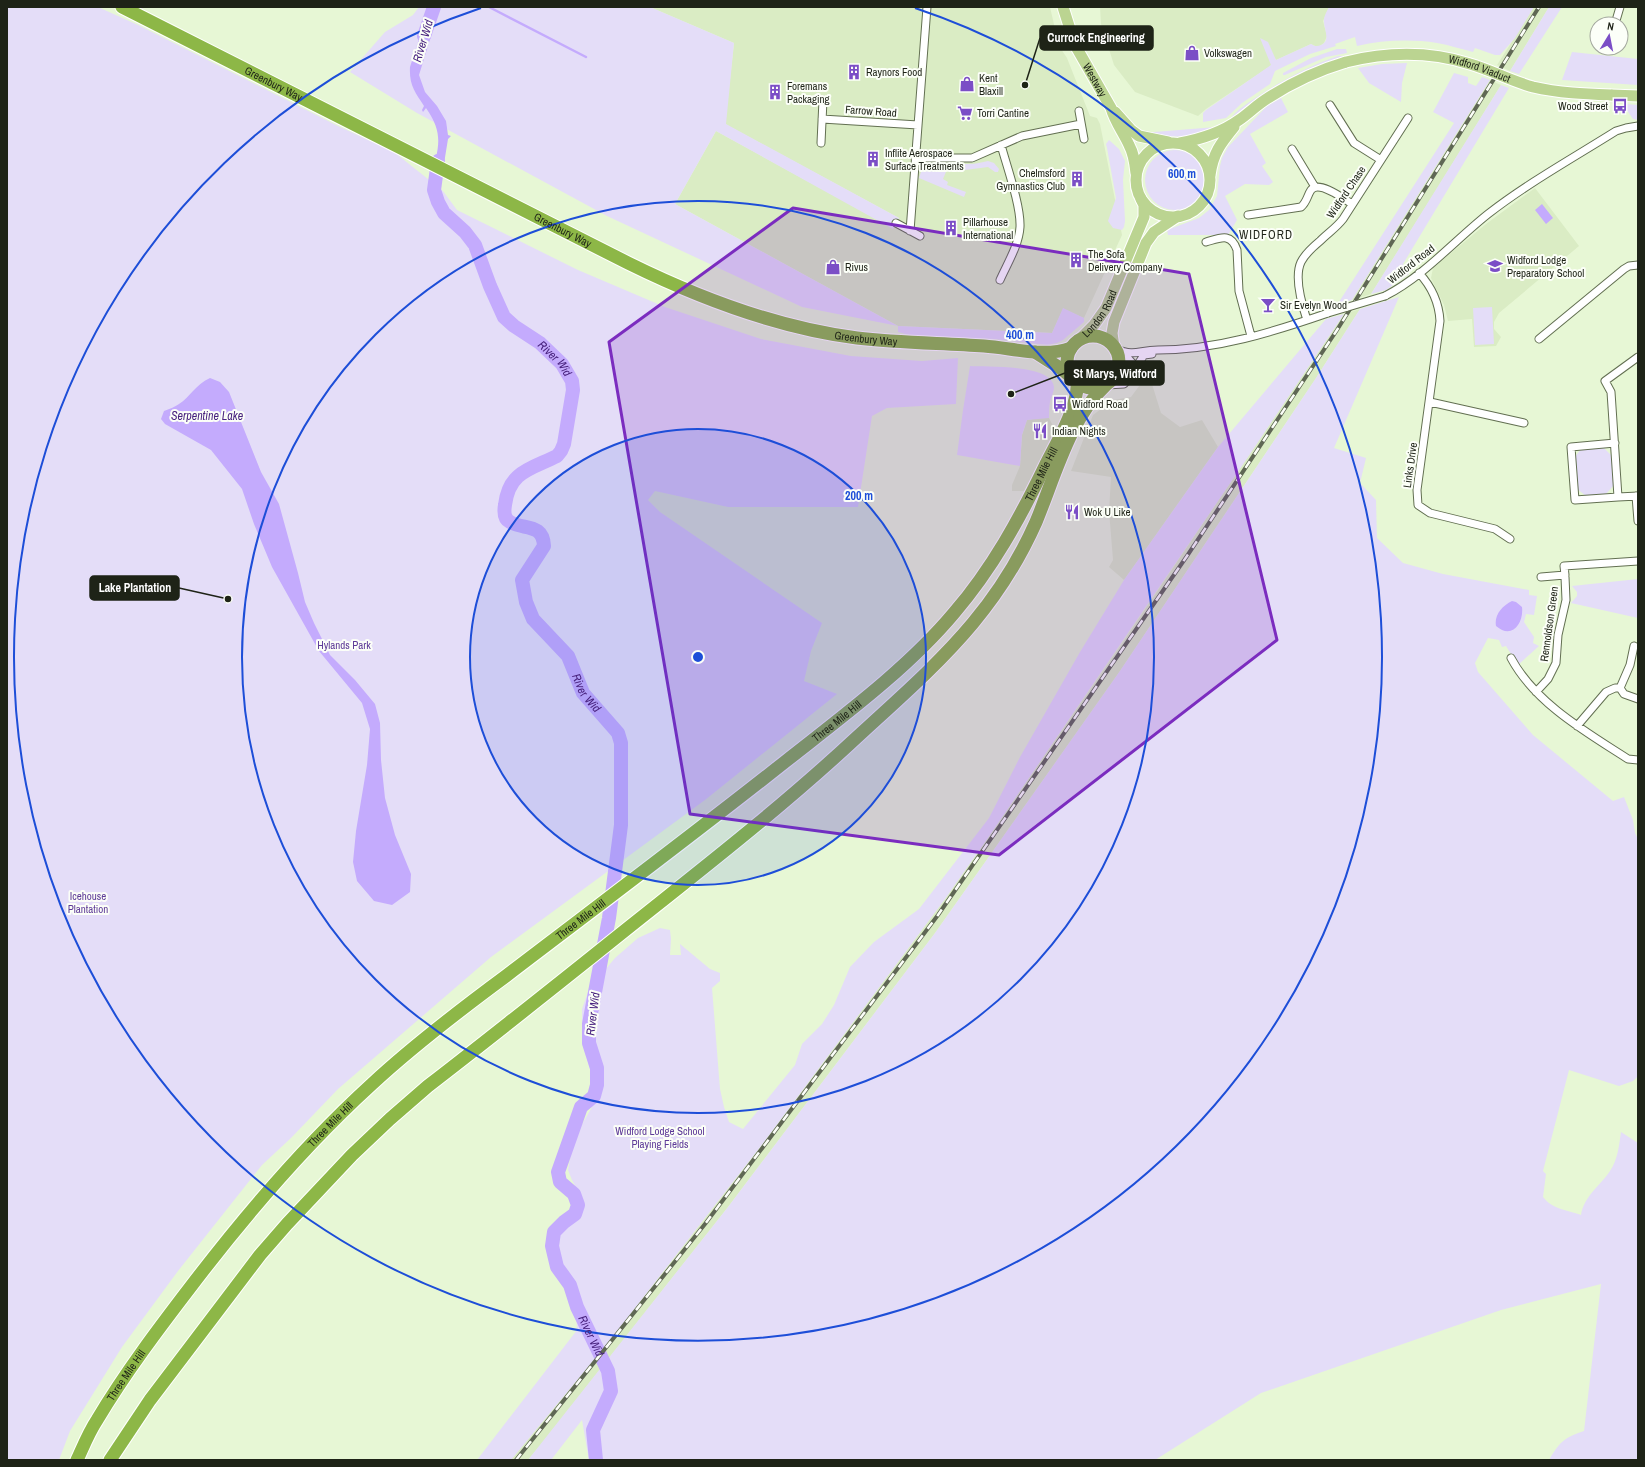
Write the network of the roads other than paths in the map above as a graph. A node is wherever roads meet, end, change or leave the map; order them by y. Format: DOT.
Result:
graph roads {
  1 [pos="122,7"];
  2 [pos="927,7"];
  3 [pos="1064,7"];
  4 [pos="1638,96"];
  5 [pos="822,100"];
  6 [pos="1330,105"];
  7 [pos="1111,108"];
  8 [pos="1079,111"];
  9 [pos="1408,118"];
  10 [pos="822,119"];
  11 [pos="1239,120"];
  12 [pos="1081,124"];
  13 [pos="918,125"];
  14 [pos="1638,126"];
  15 [pos="1084,139"];
  16 [pos="821,143"];
  17 [pos="1175,143"];
  18 [pos="1001,145"];
  19 [pos="1292,149"];
  20 [pos="916,158"];
  21 [pos="1381,160"];
  22 [pos="1210,175"];
  23 [pos="1137,179"];
  24 [pos="1314,187"];
  25 [pos="1140,195"];
  26 [pos="1352,204"];
  27 [pos="1248,215"];
  28 [pos="1179,216"];
  29 [pos="896,223"];
  30 [pos="910,231"];
  31 [pos="920,236"];
  32 [pos="1206,242"];
  33 [pos="1638,265"];
  34 [pos="1419,273"];
  35 [pos="1000,280"];
  36 [pos="1307,320"];
  37 [pos="1251,336"];
  38 [pos="1539,339"];
  39 [pos="1075,344"];
  40 [pos="1117,349"];
  41 [pos="1166,350"];
  42 [pos="1035,352"];
  43 [pos="1638,356"];
  44 [pos="1133,372"];
  45 [pos="1074,380"];
  46 [pos="1106,385"];
  47 [pos="1430,402"];
  48 [pos="1524,423"];
  49 [pos="1614,443"];
  50 [pos="1637,496"];
  51 [pos="1618,497"];
  52 [pos="1638,521"];
  53 [pos="1510,540"];
  54 [pos="1638,561"];
  55 [pos="1541,577"];
  56 [pos="1565,577"];
  57 [pos="1634,646"];
  58 [pos="1511,658"];
  59 [pos="1620,688"];
  60 [pos="1536,692"];
  61 [pos="1638,699"];
  62 [pos="1577,726"];
  63 [pos="1638,760"];
  64 [pos="77,1460"];
  65 [pos="110,1460"];
  1 -- 42 [label="highway, Greenbury Way"];
  2 -- 13 [label="street"];
  3 -- 7 [label="main road, Westway"];
  4 -- 11 [label="main road, Widford Viaduct, bridge"];
  5 -- 10 [label="street"];
  6 -- 21 [label="street"];
  7 -- 17 [label="main road, Westway"];
  7 -- 23 [label="main road, Westway"];
  8 -- 12 [label="street"];
  9 -- 21 [label="street, Widford Chase"];
  10 -- 13 [label="street, Farrow Road"];
  10 -- 16 [label="street"];
  11 -- 17 [label="main road"];
  11 -- 22 [label="main road"];
  12 -- 15 [label="street"];
  12 -- 18 [label="street"];
  13 -- 20 [label="street"];
  14 -- 34 [label="street, Widford Road"];
  17 -- 22 [label="main road"];
  17 -- 23 [label="main road"];
  18 -- 20 [label="street"];
  18 -- 35 [label="street"];
  19 -- 24 [label="street"];
  20 -- 30 [label="street"];
  21 -- 26 [label="street, Widford Chase"];
  22 -- 28 [label="main road"];
  23 -- 25 [label="main road"];
  24 -- 26 [label="street"];
  24 -- 27 [label="street"];
  25 -- 28 [label="main road"];
  25 -- 39 [label="main road, London Road"];
  26 -- 36 [label="street, Widford Chase"];
  28 -- 40 [label="main road, London Road"];
  29 -- 30 [label="street"];
  30 -- 31 [label="street"];
  32 -- 37 [label="street"];
  33 -- 38 [label="street"];
  34 -- 36 [label="street, Widford Road, bridge"];
  34 -- 47 [label="street, Links Drive"];
  36 -- 37 [label="street, Widford Road"];
  37 -- 41 [label="street, Widford Road"];
  39 -- 40 [label="highway"];
  39 -- 42 [label="highway, Greenbury Way"];
  39 -- 45 [label="highway"];
  40 -- 41 [label="street, Widford Road"];
  40 -- 44 [label="street"];
  40 -- 46 [label="highway"];
  41 -- 44 [label="street, Widford Road"];
  42 -- 45 [label="highway, Greenbury Way"];
  43 -- 49 [label="street"];
  44 -- 46 [label="street, Widford Road"];
  45 -- 46 [label="highway"];
  45 -- 64 [label="highway, Three Mile Hill"];
  46 -- 65 [label="highway, Three Mile Hill"];
  47 -- 48 [label="street"];
  47 -- 53 [label="street, Links Drive"];
  49 -- 51 [label="street"];
  49 -- 51 [label="street"];
  50 -- 51 [label="street"];
  50 -- 52 [label="street"];
  54 -- 55 [label="street"];
  56 -- 60 [label="street, Rennoldson Green"];
  57 -- 59 [label="street"];
  58 -- 60 [label="street"];
  59 -- 61 [label="street"];
  59 -- 62 [label="street"];
  60 -- 62 [label="street"];
  62 -- 63 [label="street"];
}
